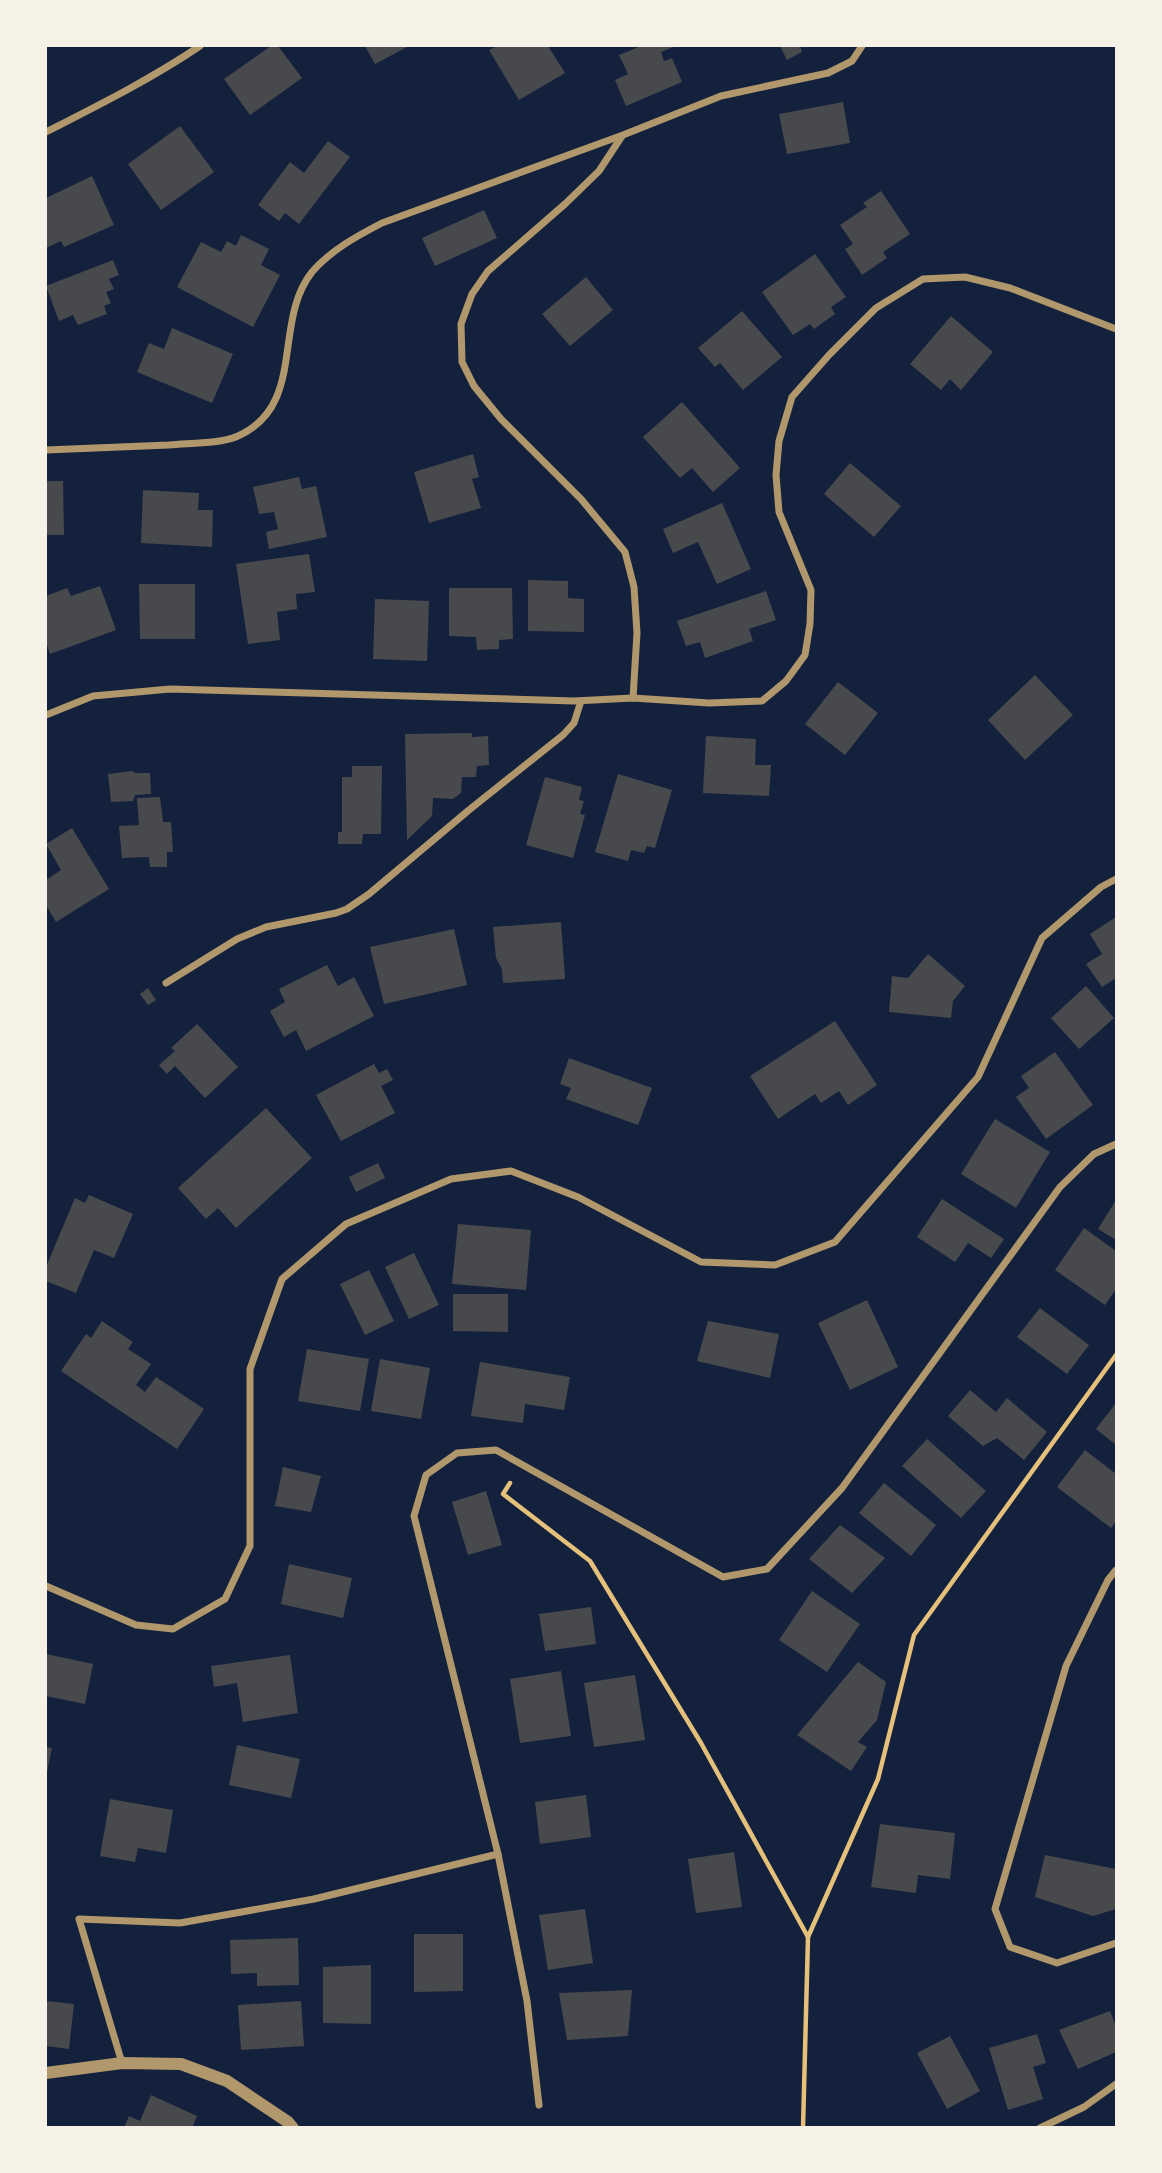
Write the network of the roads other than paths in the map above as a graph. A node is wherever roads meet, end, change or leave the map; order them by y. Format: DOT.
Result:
graph roads {
  1 [pos="200,46"];
  2 [pos="862,46"];
  3 [pos="46,132"];
  4 [pos="623,135"];
  5 [pos="1116,329"];
  6 [pos="46,450"];
  7 [pos="633,698"];
  8 [pos="581,701"];
  9 [pos="46,715"];
  10 [pos="1116,879"];
  11 [pos="166,983"];
  12 [pos="1116,1144"];
  13 [pos="1116,1570"];
  14 [pos="46,1586"];
  15 [pos="498,1854"];
  16 [pos="1116,1943"];
  17 [pos="122,2063"];
  18 [pos="46,2073"];
  19 [pos="1116,2084"];
  20 [pos="539,2105"];
  21 [pos="293,2127"];
  22 [pos="1040,2127"];
  1 -- 3 [label="street"];
  2 -- 4 [label="street"];
  4 -- 6 [label="street"];
  4 -- 7 [label="street"];
  5 -- 7 [label="street"];
  7 -- 8 [label="street"];
  8 -- 9 [label="street"];
  8 -- 11 [label="street"];
  10 -- 14 [label="street"];
  12 -- 15 [label="street"];
  13 -- 16 [label="street"];
  15 -- 17 [label="street"];
  15 -- 20 [label="street"];
  17 -- 18 [label="street"];
  17 -- 21 [label="street"];
  19 -- 22 [label="street"];
}
